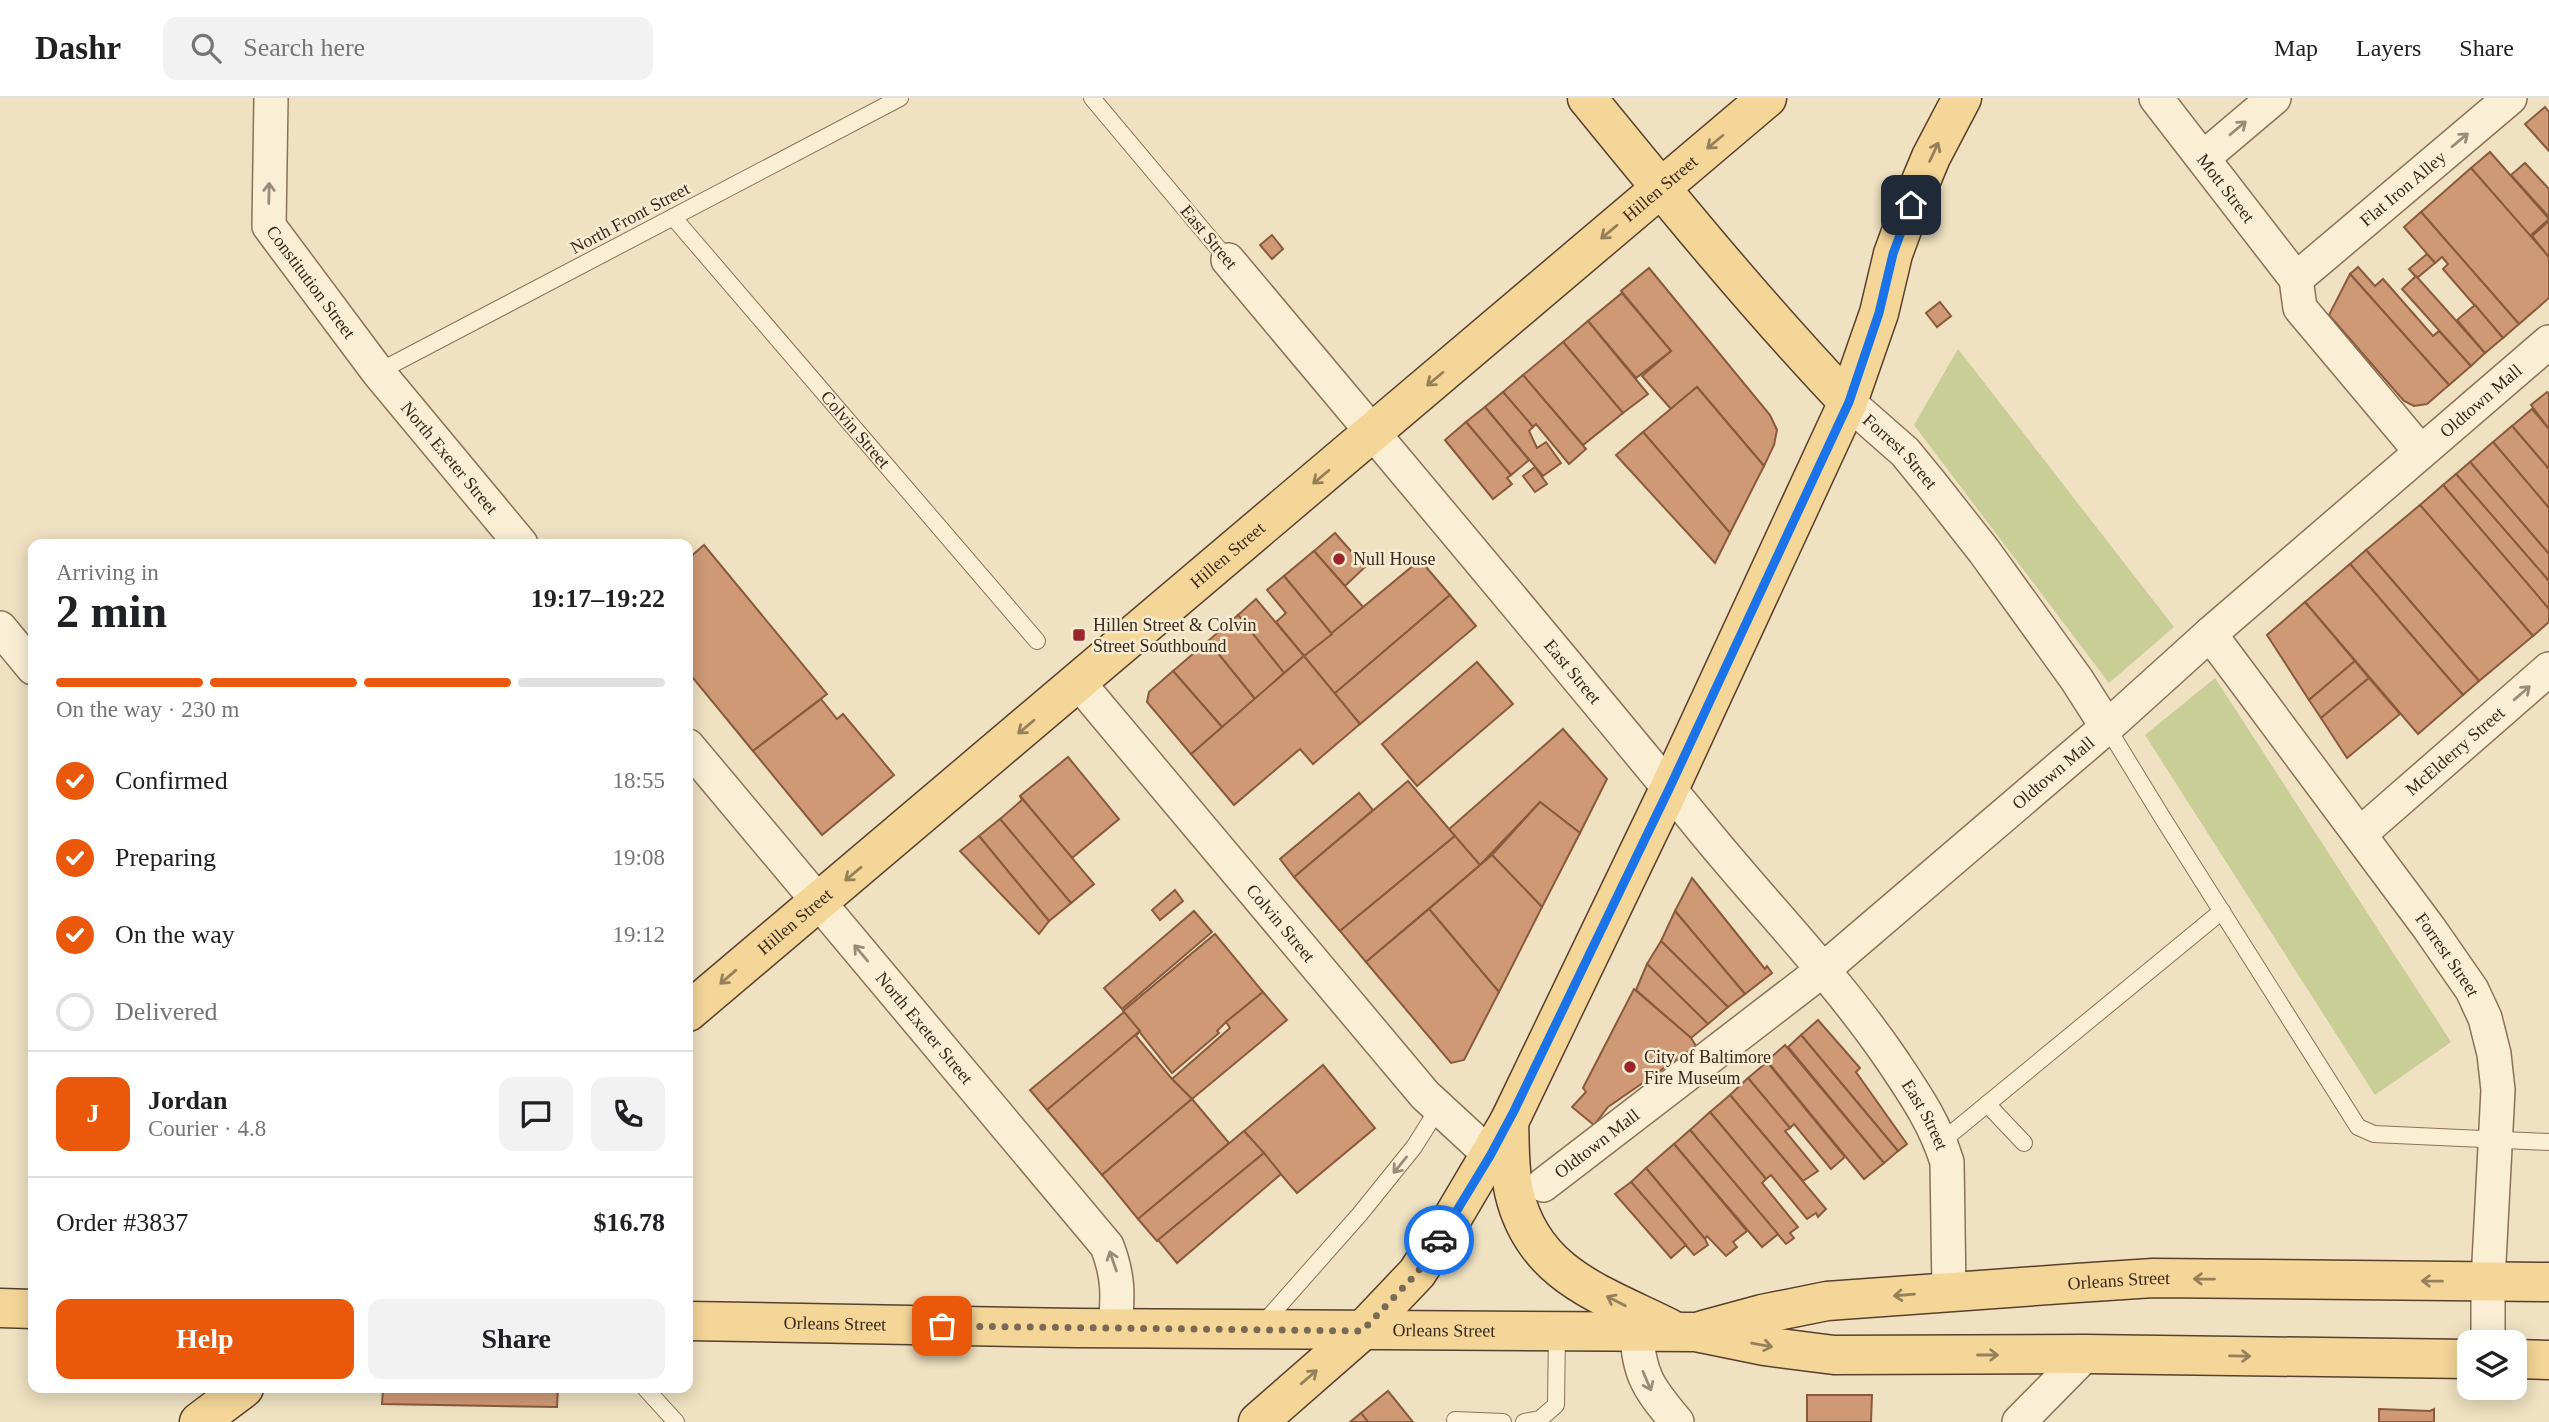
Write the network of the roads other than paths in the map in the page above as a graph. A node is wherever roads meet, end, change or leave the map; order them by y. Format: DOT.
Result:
graph roads {
  1 [pos="271,98"];
  2 [pos="900,98"];
  3 [pos="1092,98"];
  4 [pos="1587,98"];
  5 [pos="1767,98"];
  6 [pos="1962,98"];
  7 [pos="2155,98"];
  8 [pos="2274,98"];
  9 [pos="2510,98"];
  10 [pos="2203,158"];
  11 [pos="1661,188"];
  12 [pos="673,217"];
  13 [pos="1228,260"];
  14 [pos="2296,279"];
  15 [pos="2549,342"];
  16 [pos="378,372"];
  17 [pos="1849,402"];
  18 [pos="1373,433"];
  19 [pos="2421,452"];
  20 [pos="517,539"];
  21 [pos="0,628"];
  22 [pos="2210,634"];
  23 [pos="1037,641"];
  24 [pos="28,662"];
  25 [pos="2549,669"];
  26 [pos="1078,682"];
  27 [pos="2107,727"];
  28 [pos="693,752"];
  29 [pos="1670,787"];
  30 [pos="2360,834"];
  31 [pos="818,903"];
  32 [pos="2222,911"];
  33 [pos="1824,969"];
  34 [pos="693,1008"];
  35 [pos="1987,1104"];
  36 [pos="1438,1109"];
  37 [pos="1509,1122"];
  38 [pos="2496,1140"];
  39 [pos="1941,1142"];
  40 [pos="2549,1142"];
  41 [pos="2024,1143"];
  42 [pos="1490,1156"];
  43 [pos="1543,1185"];
  44 [pos="2488,1281"];
  45 [pos="2549,1282"];
  46 [pos="1949,1292"];
  47 [pos="0,1308"];
  48 [pos="28,1309"];
  49 [pos="694,1321"];
  50 [pos="1115,1329"];
  51 [pos="1257,1330"];
  52 [pos="2488,1330"];
  53 [pos="1362,1331"];
  54 [pos="1557,1332"];
  55 [pos="1637,1332"];
  56 [pos="1686,1332"];
  57 [pos="2087,1354"];
  58 [pos="2457,1359"];
  59 [pos="2527,1359"];
  60 [pos="2549,1360"];
  61 [pos="237,1393"];
  62 [pos="650,1393"];
  63 [pos="1455,1420"];
  64 [pos="199,1422"];
  65 [pos="676,1422"];
  66 [pos="1258,1422"];
  67 [pos="1503,1422"];
  68 [pos="1524,1422"];
  69 [pos="1677,1422"];
  70 [pos="2020,1422"];
  16 -- 1 [label="street, Constitution Street, one-way"];
  2 -- 12 [label="lane, North Front Street"];
  3 -- 13 [label="lane, East Street"];
  4 -- 11 [label="main road, Forrest Street"];
  5 -- 11 [label="main road, Hillen Street, one-way"];
  17 -- 6 [label="main road, one-way"];
  7 -- 10 [label="street, Mott Street"];
  10 -- 8 [label="street, one-way"];
  14 -- 9 [label="street, Flat Iron Alley, one-way"];
  10 -- 14 [label="street, Mott Street"];
  11 -- 17 [label="main road, Forrest Street"];
  11 -- 18 [label="main road, Hillen Street, one-way"];
  12 -- 16 [label="lane, North Front Street"];
  12 -- 23 [label="lane, Colvin Street"];
  13 -- 18 [label="street, East Street"];
  14 -- 19 [label="street"];
  15 -- 19 [label="street, Oldtown Mall"];
  16 -- 20 [label="street, North Exeter Street"];
  17 -- 27 [label="street, Forrest Street"];
  17 -- 29 [label="main road"];
  18 -- 26 [label="main road, Hillen Street, one-way"];
  18 -- 29 [label="street, East Street"];
  19 -- 22 [label="street, Oldtown Mall"];
  21 -- 24 [label="street"];
  22 -- 27 [label="street, Oldtown Mall"];
  22 -- 30 [label="street, Forrest Street"];
  30 -- 25 [label="street, McElderry Street, one-way"];
  26 -- 31 [label="main road, Hillen Street, one-way"];
  26 -- 36 [label="street, Colvin Street"];
  27 -- 32 [label="lane"];
  27 -- 33 [label="street, Oldtown Mall"];
  28 -- 31 [label="street, North Exeter Street"];
  29 -- 33 [label="street, East Street"];
  29 -- 37 [label="main road"];
  30 -- 38 [label="street, Forrest Street"];
  31 -- 34 [label="main road, Hillen Street, one-way"];
  50 -- 31 [label="street, North Exeter Street, one-way"];
  32 -- 35 [label="lane"];
  32 -- 38 [label="lane"];
  33 -- 39 [label="street, East Street"];
  33 -- 43 [label="street, Oldtown Mall"];
  35 -- 39 [label="lane"];
  35 -- 41 [label="lane"];
  36 -- 42 [label="street, Colvin Street"];
  36 -- 51 [label="lane, one-way"];
  37 -- 42 [label="main road"];
  56 -- 37 [label="main road, one-way"];
  38 -- 40 [label="lane"];
  38 -- 44 [label="street, Forrest Street"];
  39 -- 46 [label="street, East Street"];
  42 -- 53 [label="main road"];
  44 -- 45 [label="main road, Orleans Street"];
  44 -- 46 [label="main road, Orleans Street, one-way"];
  44 -- 52 [label="street, Forrest Street"];
  46 -- 56 [label="main road, Orleans Street, one-way"];
  47 -- 48 [label="main road"];
  49 -- 50 [label="main road, Orleans Street"];
  50 -- 51 [label="main road, Orleans Street"];
  51 -- 53 [label="main road, Orleans Street"];
  53 -- 54 [label="main road, Orleans Street"];
  66 -- 53 [label="main road, one-way"];
  54 -- 55 [label="main road, Orleans Street"];
  54 -- 68 [label="lane"];
  55 -- 56 [label="main road, Orleans Street"];
  55 -- 69 [label="street, one-way"];
  56 -- 57 [label="main road, Orleans Street, one-way"];
  57 -- 58 [label="main road, Orleans Street, one-way"];
  57 -- 70 [label="street"];
  59 -- 60 [label="main road"];
  61 -- 64 [label="main road"];
  62 -- 65 [label="lane"];
  63 -- 67 [label="lane"];
}
